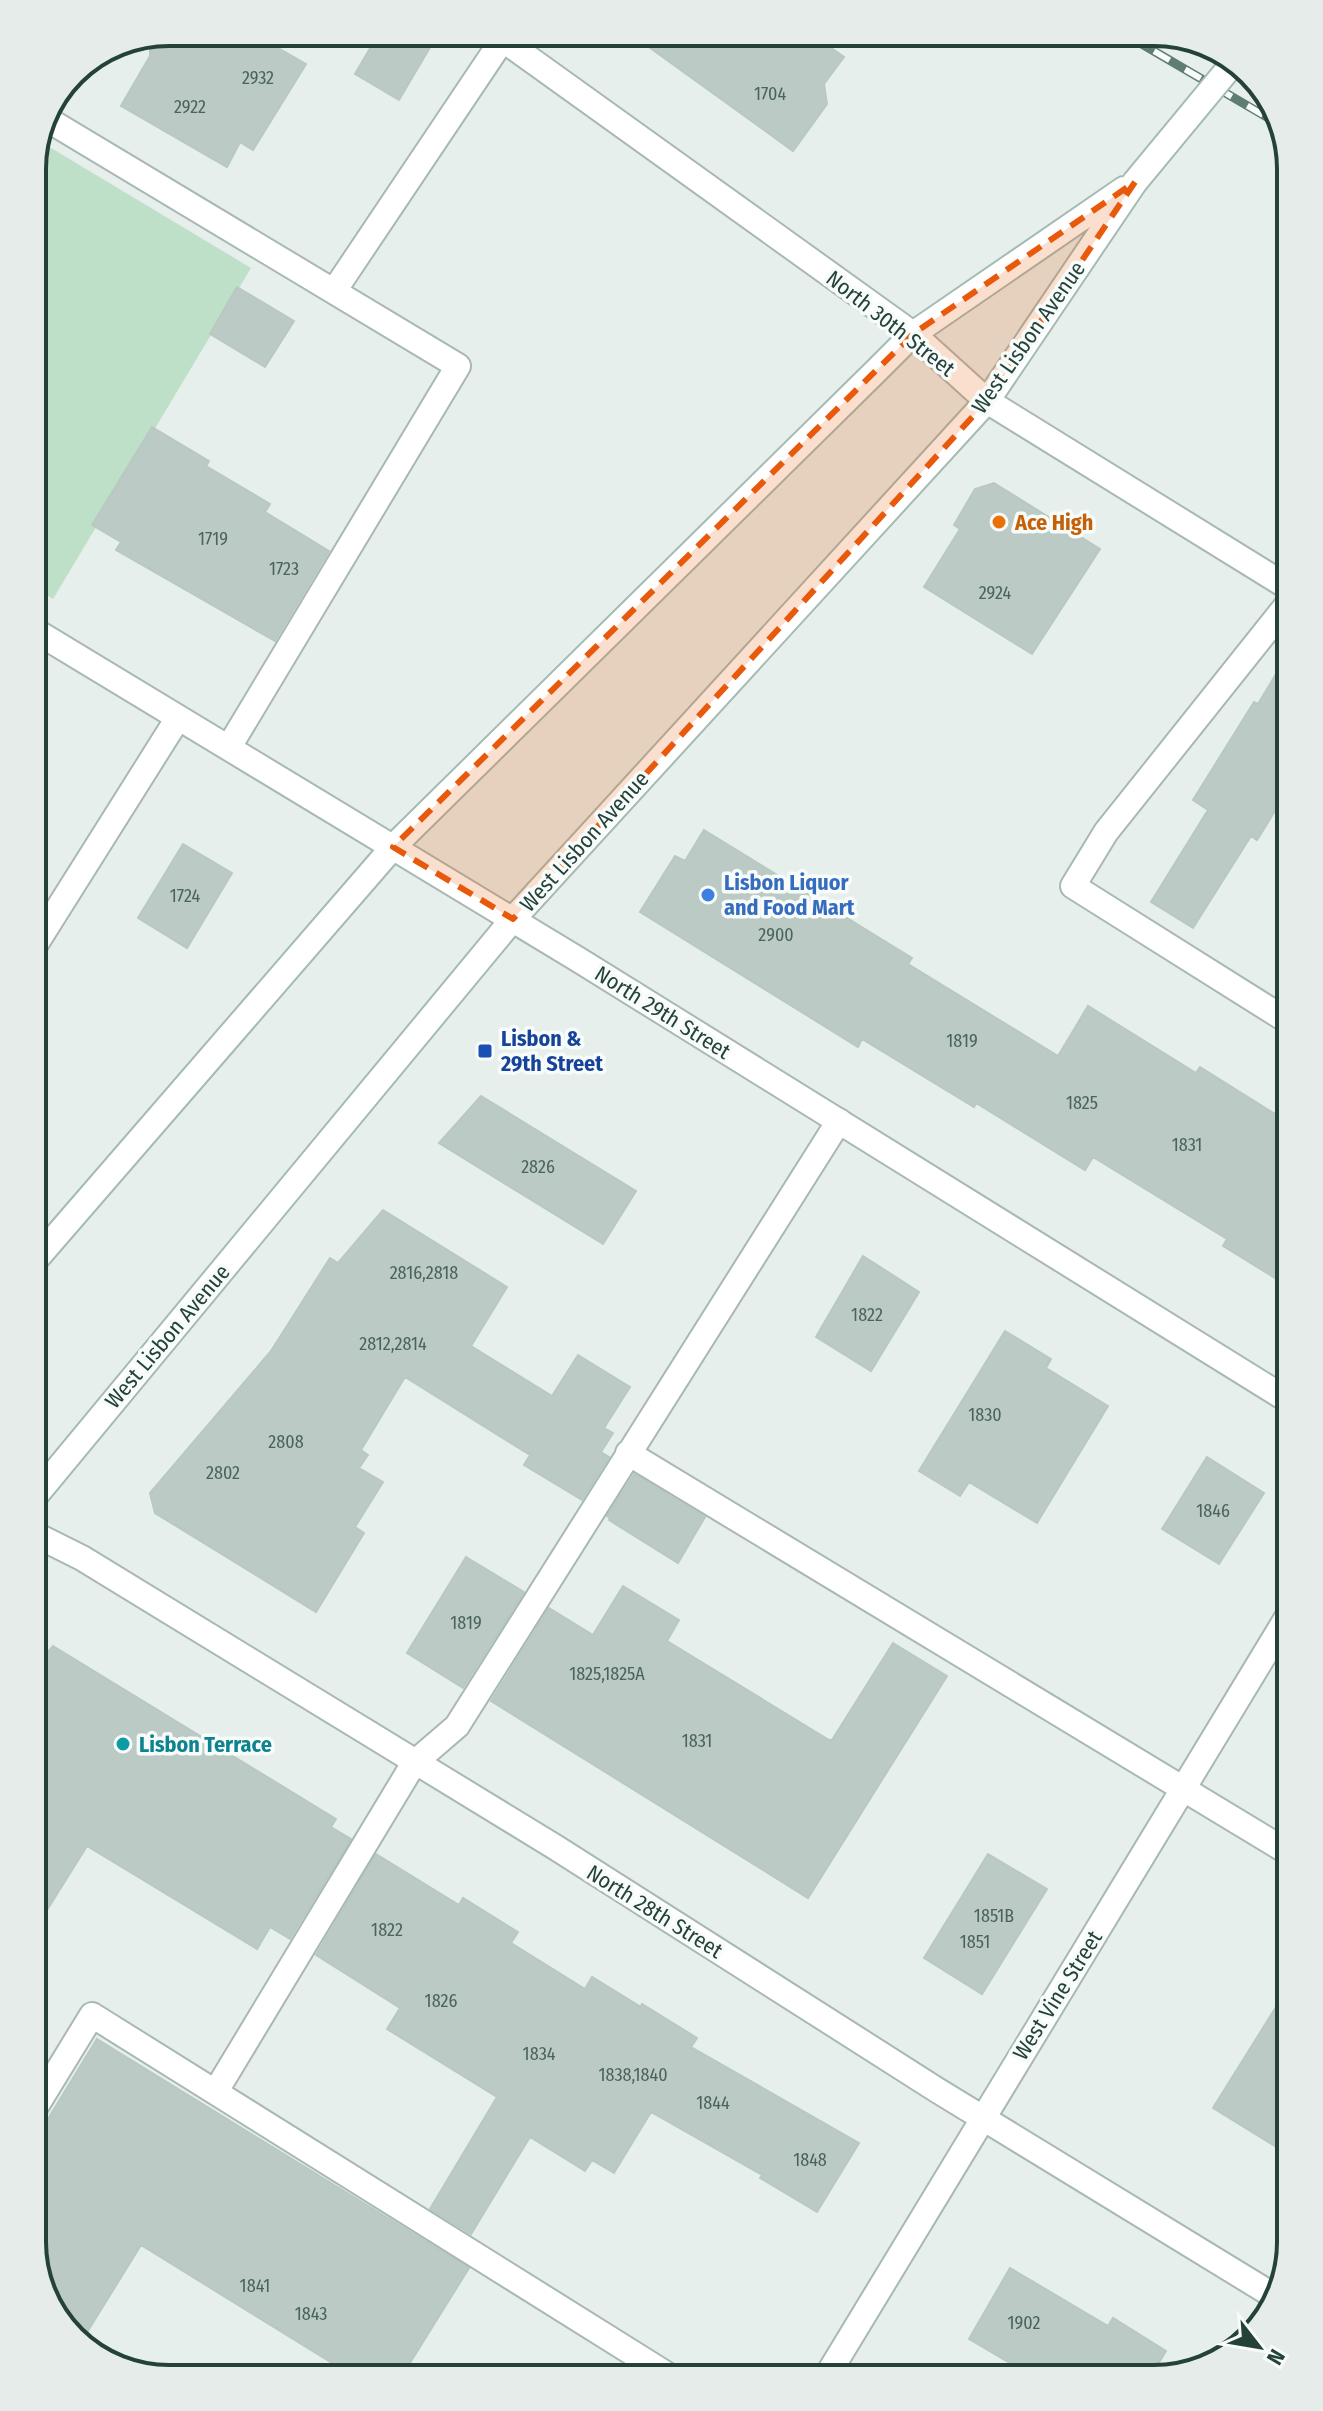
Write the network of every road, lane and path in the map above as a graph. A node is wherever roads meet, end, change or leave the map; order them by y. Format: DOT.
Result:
graph roads {
  1 [pos="498,46"];
  2 [pos="513,46"];
  3 [pos="1227,71"];
  4 [pos="55,124"];
  5 [pos="1135,182"];
  6 [pos="334,291"];
  7 [pos="913,334"];
  8 [pos="987,401"];
  9 [pos="1277,580"];
  10 [pos="1277,618"];
  11 [pos="46,638"];
  12 [pos="178,718"];
  13 [pos="229,747"];
  14 [pos="393,847"];
  15 [pos="513,919"];
  16 [pos="46,928"];
  17 [pos="1277,1014"];
  18 [pos="839,1121"];
  19 [pos="46,1248"];
  20 [pos="1277,1393"];
  21 [pos="628,1453"];
  22 [pos="46,1483"];
  23 [pos="46,1540"];
  24 [pos="1277,1634"];
  25 [pos="414,1763"];
  26 [pos="1185,1788"];
  27 [pos="1277,1845"];
  28 [pos="46,2090"];
  29 [pos="216,2091"];
  30 [pos="982,2118"];
  31 [pos="1266,2291"];
  32 [pos="652,2365"];
  33 [pos="833,2365"];
  1 -- 6 [label="street"];
  2 -- 7 [label="street, North 30th Street"];
  3 -- 5 [label="street, West Lisbon Avenue, bridge"];
  4 -- 6 [label="street"];
  5 -- 7 [label="street, West Lisbon Avenue"];
  5 -- 8 [label="street, West Lisbon Avenue"];
  6 -- 13 [label="street"];
  7 -- 8 [label="street, North 30th Street"];
  7 -- 14 [label="street, West Lisbon Avenue"];
  8 -- 9 [label="street, North 30th Street"];
  8 -- 15 [label="street, West Lisbon Avenue"];
  10 -- 17 [label="street"];
  11 -- 12 [label="street, North 29th Street"];
  12 -- 13 [label="street, North 29th Street"];
  12 -- 16 [label="street"];
  13 -- 14 [label="street, North 29th Street"];
  14 -- 15 [label="street, North 29th Street"];
  14 -- 19 [label="street, West Lisbon Avenue"];
  15 -- 18 [label="street, North 29th Street"];
  15 -- 22 [label="street, West Lisbon Avenue"];
  18 -- 20 [label="street, North 29th Street"];
  18 -- 21 [label="street"];
  21 -- 25 [label="street"];
  21 -- 26 [label="street"];
  23 -- 25 [label="street, North 28th Street"];
  24 -- 26 [label="street, West Vine Street"];
  25 -- 29 [label="street"];
  25 -- 30 [label="street, North 28th Street"];
  26 -- 27 [label="street"];
  26 -- 30 [label="street, West Vine Street"];
  28 -- 29 [label="street"];
  29 -- 32 [label="street"];
  30 -- 31 [label="street, North 28th Street"];
  30 -- 33 [label="street, West Vine Street"];
}
